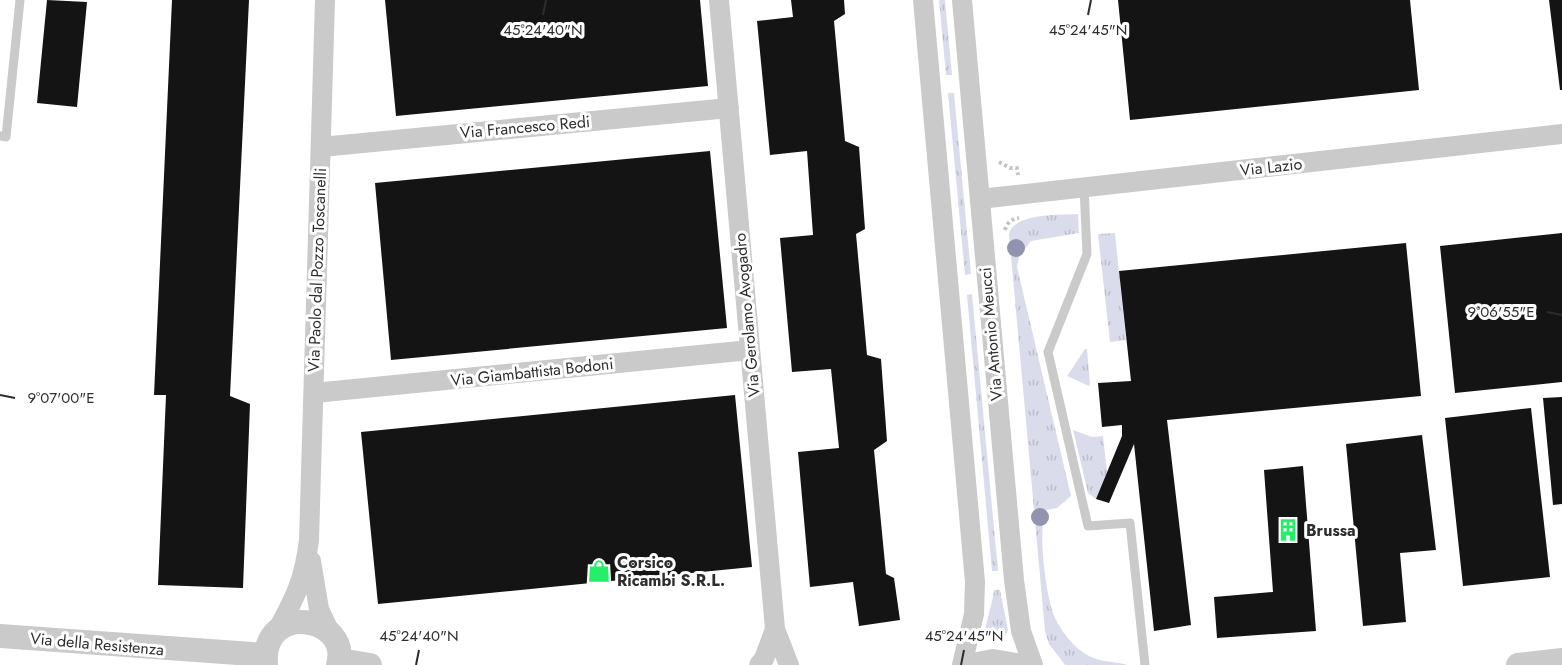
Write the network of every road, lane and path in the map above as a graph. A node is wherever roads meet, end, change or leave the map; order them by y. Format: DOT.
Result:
graph roads {
  1 [pos="20,0"];
  2 [pos="325,0"];
  3 [pos="718,0"];
  4 [pos="923,0"];
  5 [pos="962,0"];
  6 [pos="729,108"];
  7 [pos="1562,134"];
  8 [pos="0,136"];
  9 [pos="321,147"];
  10 [pos="1083,188"];
  11 [pos="980,199"];
  12 [pos="750,350"];
  13 [pos="314,393"];
  14 [pos="309,540"];
  15 [pos="775,629"];
  16 [pos="277,631"];
  17 [pos="330,633"];
  18 [pos="0,636"];
  19 [pos="266,660"];
  20 [pos="1562,660"];
  21 [pos="339,663"];
  22 [pos="370,665"];
  23 [pos="759,665"];
  24 [pos="789,665"];
  25 [pos="962,665"];
  26 [pos="973,665"];
  27 [pos="1017,665"];
  28 [pos="1033,665"];
  29 [pos="1145,665"];
  30 [pos="1518,665"];
  1 -- 8 [label="lane"];
  2 -- 9 [label="street, Via Paolo dal Pozzo Toscanelli"];
  3 -- 6 [label="street, Via Gerolamo Avogadro"];
  4 -- 25 [label="street"];
  5 -- 11 [label="street, Via Antonio Meucci"];
  6 -- 9 [label="street, Via Francesco Redi"];
  6 -- 12 [label="street, Via Gerolamo Avogadro"];
  7 -- 10 [label="street, Via Lazio"];
  9 -- 13 [label="street, Via Paolo dal Pozzo Toscanelli"];
  10 -- 11 [label="street, Via Lazio"];
  10 -- 29 [label="lane"];
  11 -- 28 [label="street, Via Antonio Meucci"];
  12 -- 13 [label="street, Via Giambattista Bodoni"];
  12 -- 15 [label="street, Via Gerolamo Avogadro"];
  13 -- 14 [label="street, Via Paolo dal Pozzo Toscanelli"];
  14 -- 16 [label="street, Via Paolo dal Pozzo Toscanelli"];
  14 -- 17 [label="street, Via Paolo dal Pozzo Toscanelli"];
  15 -- 23 [label="street, Via Gerolamo Avogadro"];
  15 -- 24 [label="street, Via Gerolamo Avogadro"];
  16 -- 17 [label="street"];
  16 -- 19 [label="street"];
  17 -- 21 [label="street"];
  18 -- 19 [label="street, Via della Resistenza"];
  20 -- 30 [label="street"];
  21 -- 22 [label="street"];
  26 -- 27 [label="street"];
}
